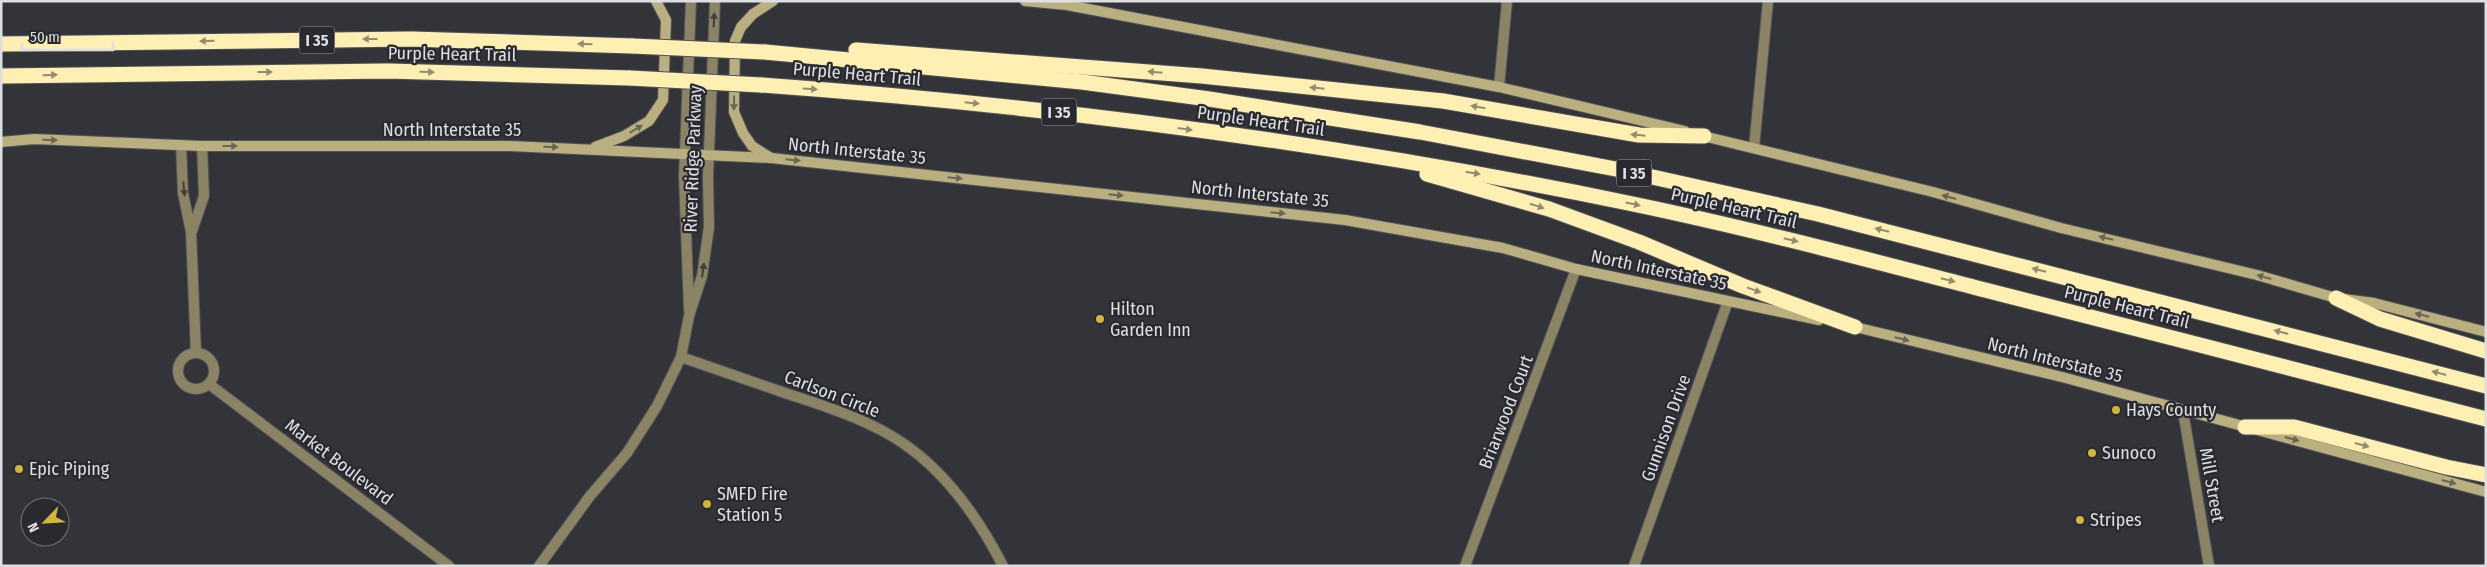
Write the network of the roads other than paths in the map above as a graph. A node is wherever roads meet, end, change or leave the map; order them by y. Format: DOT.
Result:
graph roads {
  1 [pos="656,1"];
  2 [pos="691,1"];
  3 [pos="715,1"];
  4 [pos="773,1"];
  5 [pos="1025,1"];
  6 [pos="1507,1"];
  7 [pos="1768,1"];
  8 [pos="1,44"];
  9 [pos="765,52"];
  10 [pos="1,76"];
  11 [pos="1500,87"];
  12 [pos="1704,136"];
  13 [pos="1,142"];
  14 [pos="181,145"];
  15 [pos="202,146"];
  16 [pos="1754,148"];
  17 [pos="591,149"];
  18 [pos="686,154"];
  19 [pos="1356,154"];
  20 [pos="710,156"];
  21 [pos="771,158"];
  22 [pos="191,232"];
  23 [pos="1576,269"];
  24 [pos="2336,298"];
  25 [pos="1728,301"];
  26 [pos="689,316"];
  27 [pos="1855,327"];
  28 [pos="2486,332"];
  29 [pos="2486,351"];
  30 [pos="196,353"];
  31 [pos="681,357"];
  32 [pos="209,384"];
  33 [pos="2486,386"];
  34 [pos="2183,410"];
  35 [pos="2486,419"];
  36 [pos="2245,427"];
  37 [pos="2486,475"];
  38 [pos="2486,492"];
  39 [pos="449,566"];
  40 [pos="539,566"];
  41 [pos="1003,566"];
  42 [pos="1465,566"];
  43 [pos="1634,566"];
  44 [pos="2209,566"];
  17 -- 1 [label="main road, one-way"];
  2 -- 18 [label="street, River Ridge Parkway"];
  20 -- 3 [label="street, River Ridge Parkway, one-way"];
  4 -- 21 [label="main road, one-way"];
  5 -- 11 [label="main road"];
  6 -- 11 [label="street"];
  7 -- 16 [label="street"];
  9 -- 8 [label="highway, Purple Heart Trail / I 35, one-way, bridge"];
  12 -- 9 [label="highway, one-way"];
  33 -- 9 [label="highway, Purple Heart Trail / I 35, one-way"];
  10 -- 19 [label="highway, Purple Heart Trail / I 35, one-way, bridge"];
  11 -- 12 [label="main road"];
  12 -- 16 [label="main road"];
  13 -- 14 [label="main road, North Interstate 35, one-way"];
  14 -- 15 [label="main road, North Interstate 35"];
  14 -- 22 [label="street, one-way"];
  15 -- 17 [label="main road, North Interstate 35, one-way"];
  15 -- 22 [label="street"];
  24 -- 16 [label="main road, one-way"];
  17 -- 18 [label="main road, North Interstate 35"];
  18 -- 20 [label="main road, North Interstate 35"];
  18 -- 26 [label="street, River Ridge Parkway"];
  19 -- 27 [label="highway, one-way"];
  19 -- 35 [label="highway, Purple Heart Trail / I 35, one-way"];
  20 -- 21 [label="main road, North Interstate 35"];
  26 -- 20 [label="street, River Ridge Parkway, one-way"];
  21 -- 23 [label="main road, North Interstate 35, one-way"];
  22 -- 30 [label="street"];
  23 -- 25 [label="main road, North Interstate 35"];
  23 -- 42 [label="street, Briarwood Court"];
  28 -- 24 [label="main road, one-way"];
  24 -- 29 [label="highway"];
  25 -- 27 [label="main road, North Interstate 35"];
  25 -- 43 [label="street, Gunnison Drive"];
  26 -- 31 [label="street, River Ridge Parkway"];
  27 -- 34 [label="main road, North Interstate 35, one-way"];
  30 -- 32 [label="street"];
  30 -- 32 [label="street"];
  31 -- 40 [label="street, River Ridge Parkway"];
  31 -- 41 [label="street, Carlson Circle"];
  32 -- 39 [label="street, Market Boulevard"];
  34 -- 36 [label="main road, North Interstate 35"];
  34 -- 44 [label="street, Mill Street"];
  36 -- 37 [label="highway, one-way"];
  36 -- 38 [label="main road, North Interstate 35, one-way"];
}
